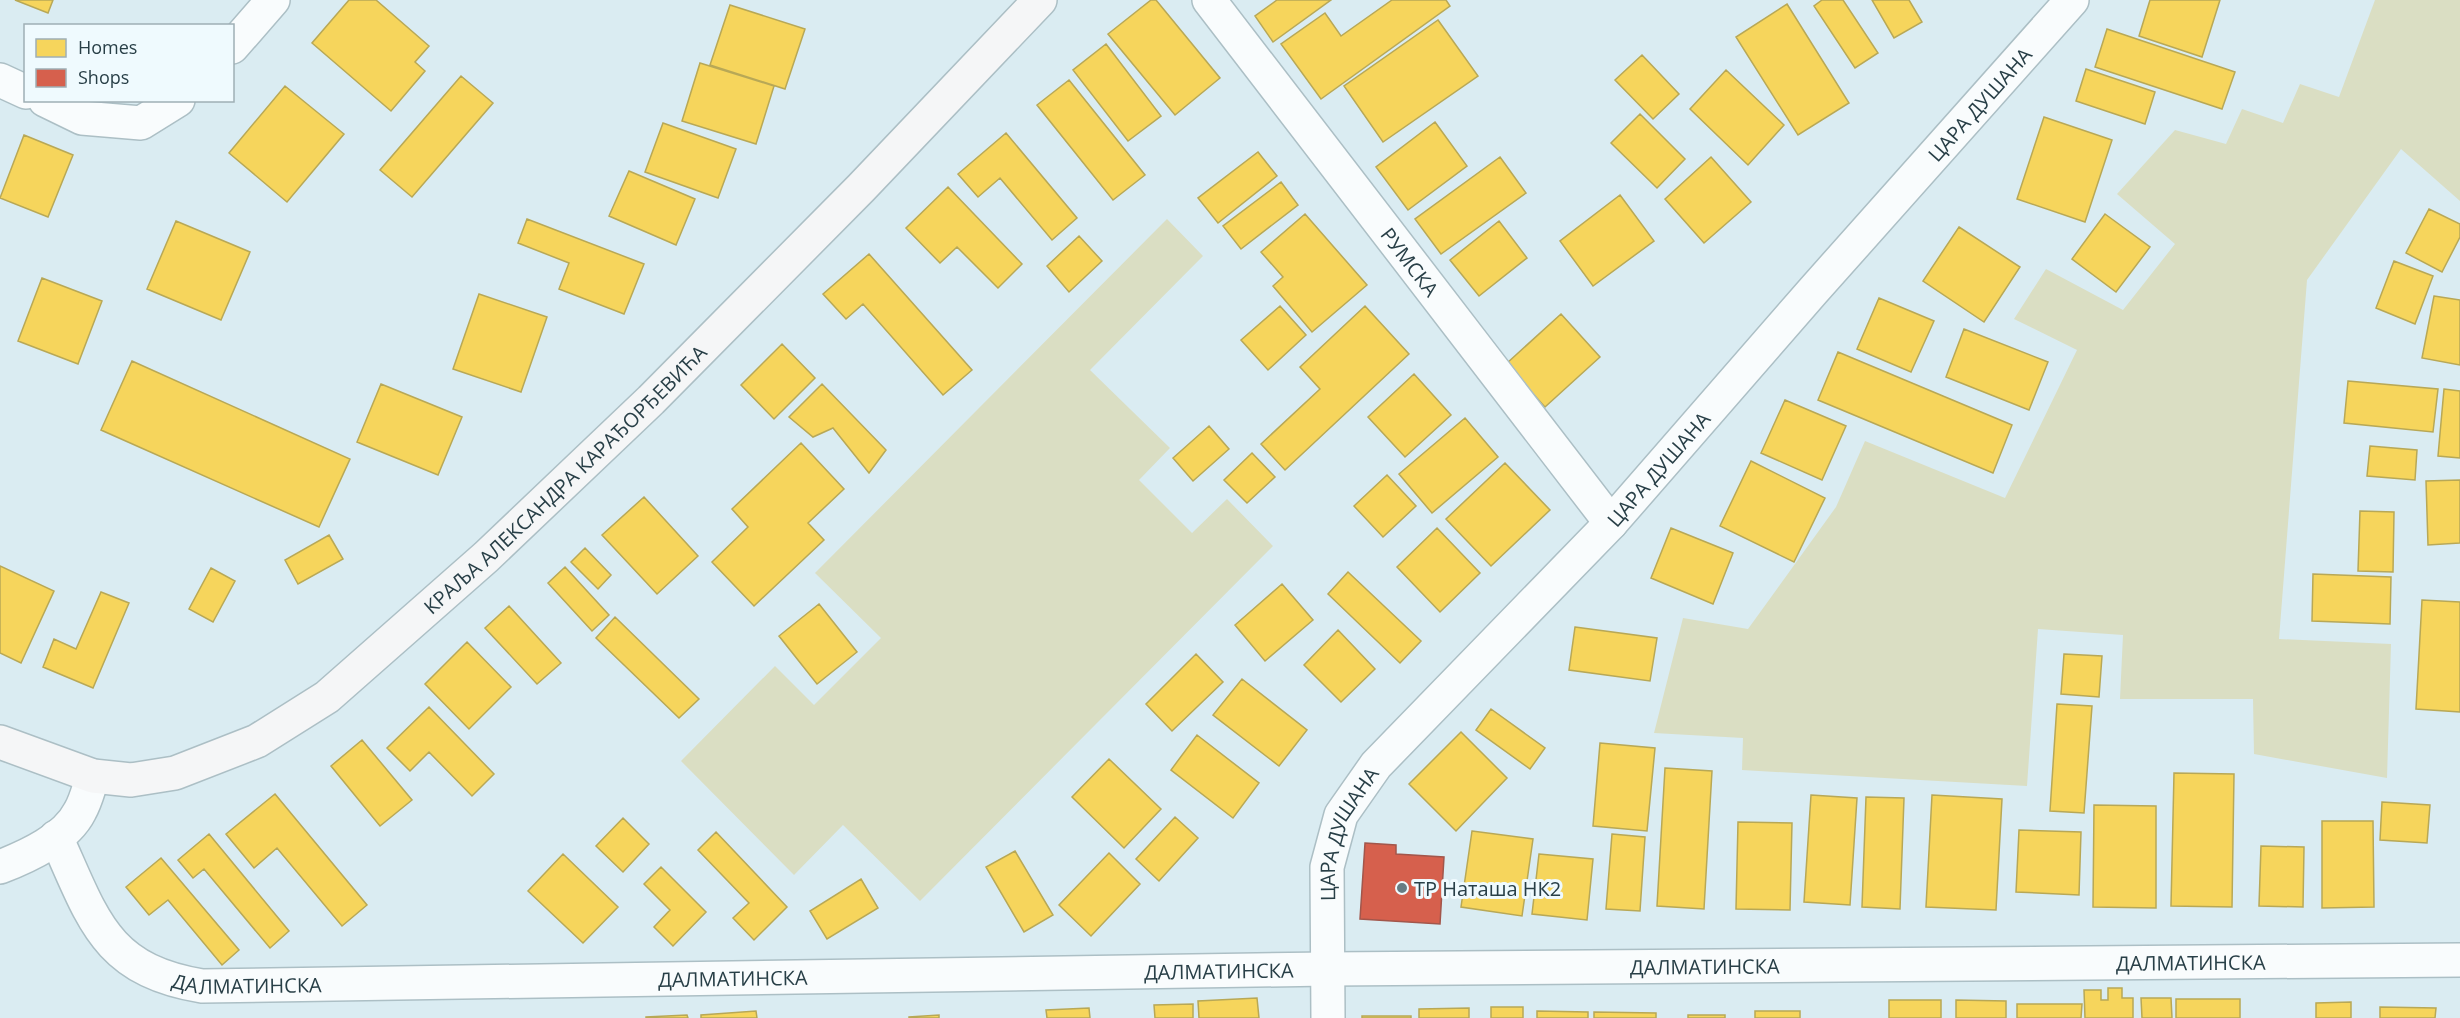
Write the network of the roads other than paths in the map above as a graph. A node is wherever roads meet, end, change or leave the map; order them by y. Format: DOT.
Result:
graph roads {
  1 [pos="273,0"];
  2 [pos="1040,0"];
  3 [pos="1209,0"];
  4 [pos="2072,0"];
  5 [pos="234,45"];
  6 [pos="0,80"];
  7 [pos="24,91"];
  8 [pos="49,102"];
  9 [pos="175,102"];
  10 [pos="1611,523"];
  11 [pos="0,742"];
  12 [pos="93,776"];
  13 [pos="56,837"];
  14 [pos="0,867"];
  15 [pos="2460,960"];
  16 [pos="1328,969"];
  17 [pos="1328,1018"];
  1 -- 5 [label="street"];
  2 -- 12 [label="street, КРАЉА АЛЕКСАНДРА КАРАЂОРЂЕВИЋА"];
  3 -- 10 [label="street, РУМСКА"];
  4 -- 10 [label="street, ЦАРА ДУШАНА"];
  6 -- 7 [label="street"];
  8 -- 9 [label="street"];
  10 -- 16 [label="street, ЦАРА ДУШАНА"];
  11 -- 12 [label="street, КРАЉА АЛЕКСАНДРА КАРАЂОРЂЕВИЋА"];
  12 -- 13 [label="street"];
  13 -- 14 [label="street"];
  13 -- 16 [label="street, ДАЛМАТИНСКА"];
  15 -- 16 [label="street, ДАЛМАТИНСКА"];
  16 -- 17 [label="street, ЦАРА ДУШАНА"];
}
